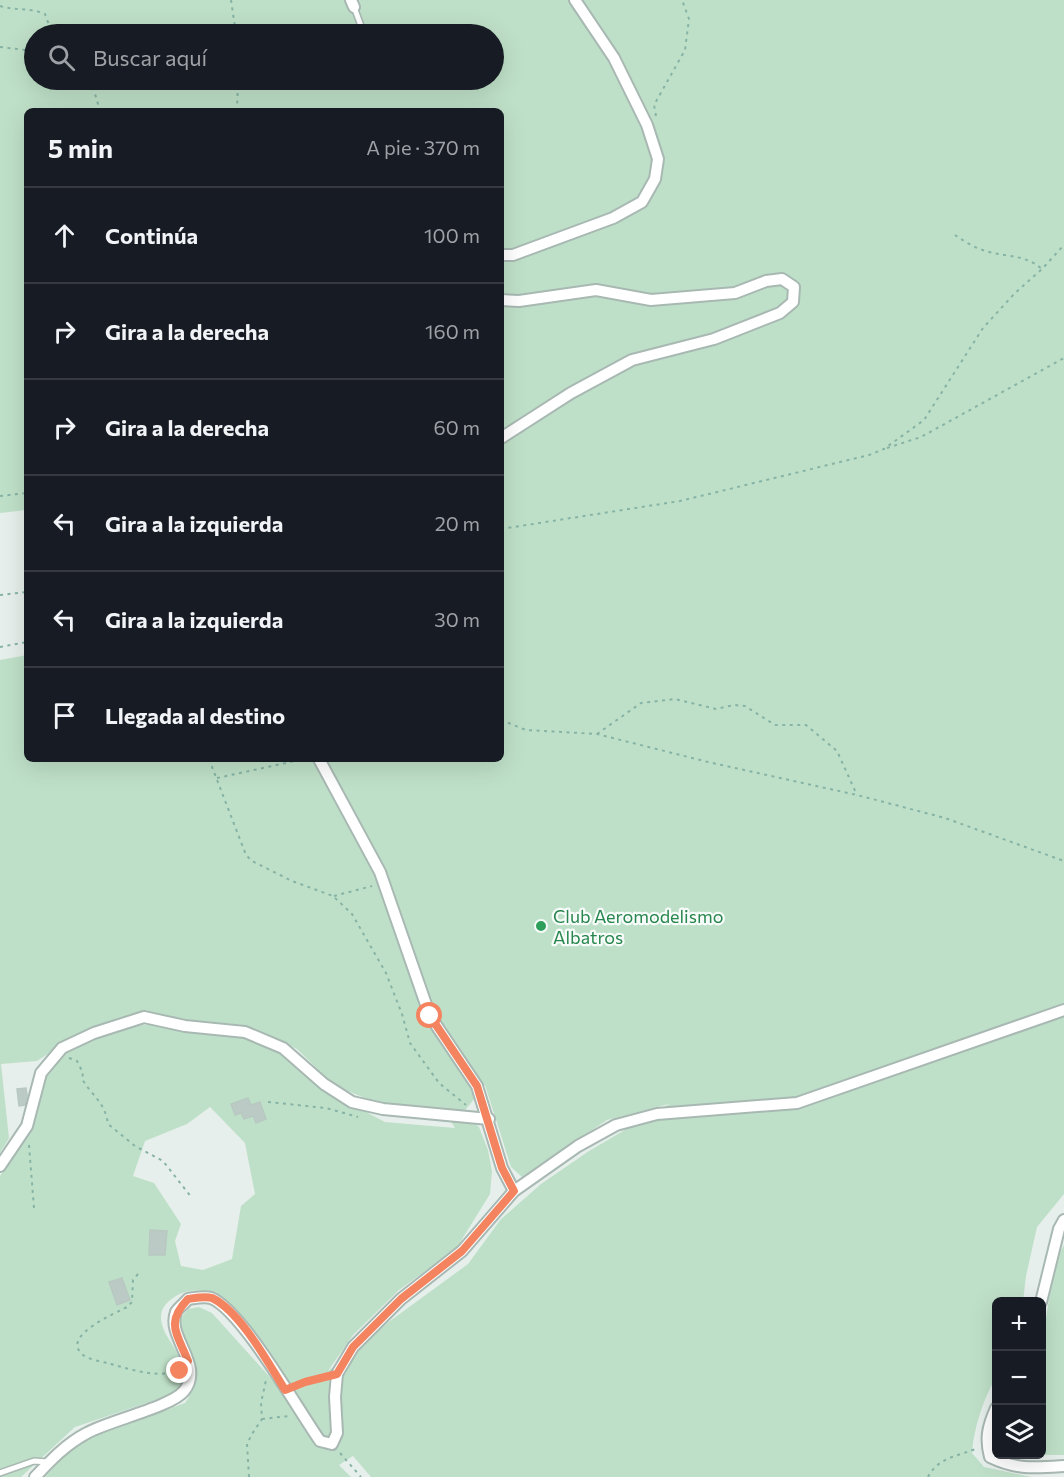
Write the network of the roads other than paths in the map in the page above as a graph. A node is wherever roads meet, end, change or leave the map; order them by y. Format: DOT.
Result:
graph roads {
  1 [pos="575,0"];
  2 [pos="352,4"];
  3 [pos="360,24"];
  4 [pos="504,255"];
  5 [pos="504,300"];
  6 [pos="504,436"];
  7 [pos="320,762"];
  8 [pos="1064,1010"];
  9 [pos="489,1119"];
  10 [pos="0,1166"];
  11 [pos="514,1191"];
  12 [pos="1064,1220"];
  13 [pos="1042,1297"];
  14 [pos="992,1417"];
  15 [pos="992,1458"];
  16 [pos="994,1459"];
  17 [pos="49,1462"];
  18 [pos="1064,1466"];
  19 [pos="0,1473"];
  20 [pos="34,1477"];
  1 -- 4 [label="street"];
  2 -- 3 [label="lane"];
  5 -- 6 [label="street"];
  7 -- 9 [label="street"];
  8 -- 11 [label="street"];
  9 -- 10 [label="street"];
  9 -- 11 [label="street"];
  11 -- 17 [label="street"];
  12 -- 13 [label="street"];
  14 -- 15 [label="street"];
  16 -- 18 [label="street"];
  17 -- 19 [label="lane"];
  17 -- 20 [label="street"];
}
